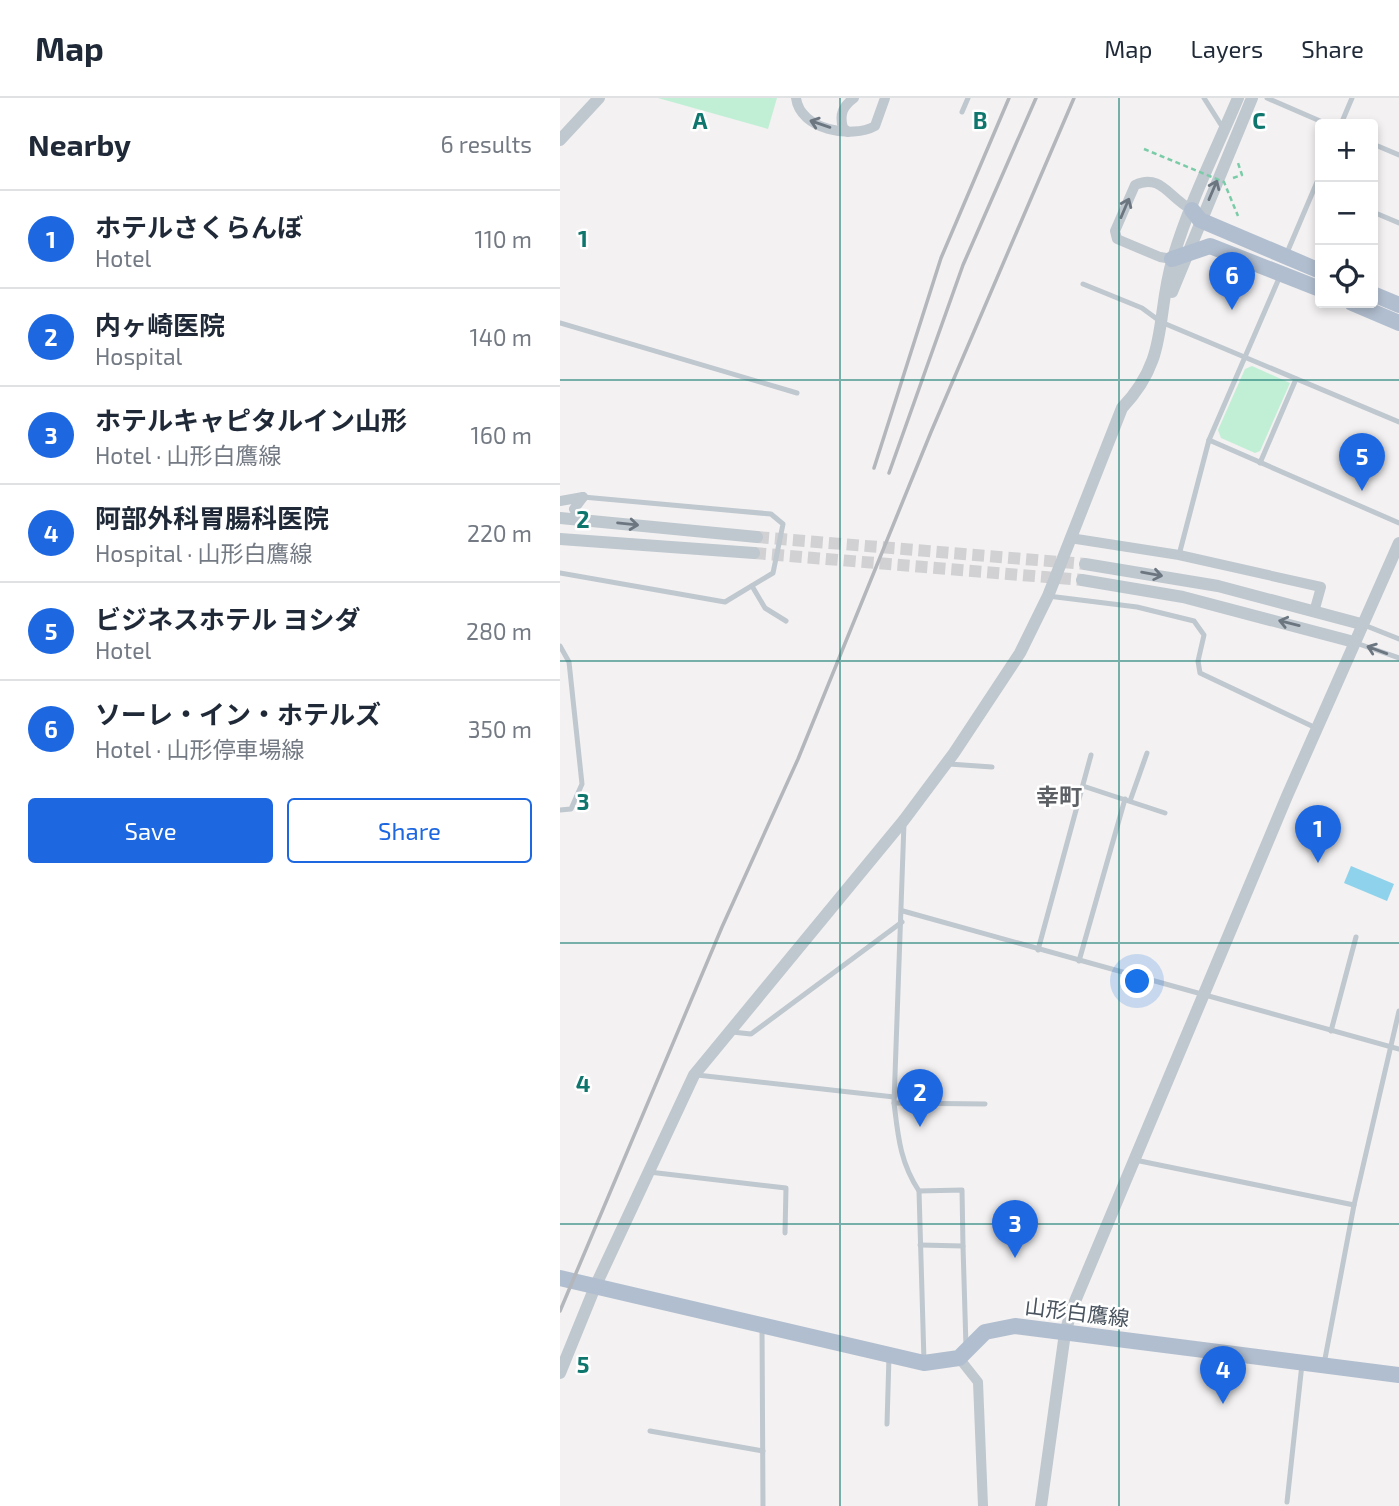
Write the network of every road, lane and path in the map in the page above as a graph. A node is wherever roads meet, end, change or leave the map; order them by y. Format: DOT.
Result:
graph roads {
  1 [pos="599,98"];
  2 [pos="796,98"];
  3 [pos="854,98"];
  4 [pos="885,98"];
  5 [pos="968,98"];
  6 [pos="1204,98"];
  7 [pos="1238,98"];
  8 [pos="1252,98"];
  9 [pos="1267,98"];
  10 [pos="1352,98"];
  11 [pos="961,112"];
  12 [pos="1315,119"];
  13 [pos="1343,119"];
  14 [pos="1225,131"];
  15 [pos="850,134"];
  16 [pos="560,140"];
  17 [pos="1378,146"];
  18 [pos="1144,149"];
  19 [pos="1399,155"];
  20 [pos="1315,194"];
  21 [pos="1378,214"];
  22 [pos="1196,215"];
  23 [pos="1238,216"];
  24 [pos="1399,223"];
  25 [pos="1286,255"];
  26 [pos="1180,257"];
  27 [pos="1315,269"];
  28 [pos="1282,273"];
  29 [pos="1083,284"];
  30 [pos="1315,287"];
  31 [pos="1378,296"];
  32 [pos="1399,305"];
  33 [pos="1364,308"];
  34 [pos="1161,321"];
  35 [pos="560,323"];
  36 [pos="1399,323"];
  37 [pos="1244,357"];
  38 [pos="1296,379"];
  39 [pos="797,393"];
  40 [pos="1399,422"];
  41 [pos="1209,440"];
  42 [pos="1260,463"];
  43 [pos="583,497"];
  44 [pos="560,501"];
  45 [pos="560,518"];
  46 [pos="580,520"];
  47 [pos="1399,523"];
  48 [pos="757,537"];
  49 [pos="1070,538"];
  50 [pos="560,539"];
  51 [pos="1399,543"];
  52 [pos="754,553"];
  53 [pos="1179,555"];
  54 [pos="1085,564"];
  55 [pos="560,573"];
  56 [pos="1082,580"];
  57 [pos="752,586"];
  58 [pos="1048,596"];
  59 [pos="1314,612"];
  60 [pos="786,621"];
  61 [pos="1361,624"];
  62 [pos="1399,639"];
  63 [pos="1354,642"];
  64 [pos="560,646"];
  65 [pos="1399,659"];
  66 [pos="1317,727"];
  67 [pos="1147,753"];
  68 [pos="1091,755"];
  69 [pos="946,763"];
  70 [pos="992,767"];
  71 [pos="1083,786"];
  72 [pos="1128,800"];
  73 [pos="560,810"];
  74 [pos="1165,813"];
  75 [pos="904,820"];
  76 [pos="903,912"];
  77 [pos="902,922"];
  78 [pos="1356,937"];
  79 [pos="1038,950"];
  80 [pos="1079,961"];
  81 [pos="1204,996"];
  82 [pos="1399,1011"];
  83 [pos="729,1031"];
  84 [pos="1331,1031"];
  85 [pos="1391,1047"];
  86 [pos="1399,1049"];
  87 [pos="694,1075"];
  88 [pos="894,1100"];
  89 [pos="985,1104"];
  90 [pos="1135,1160"];
  91 [pos="649,1172"];
  92 [pos="919,1191"];
  93 [pos="1354,1205"];
  94 [pos="785,1233"];
  95 [pos="920,1245"];
  96 [pos="962,1246"];
  97 [pos="560,1278"];
  98 [pos="595,1287"];
  99 [pos="762,1327"];
  100 [pos="1065,1333"];
  101 [pos="963,1353"];
  102 [pos="889,1356"];
  103 [pos="1303,1361"];
  104 [pos="924,1363"];
  105 [pos="1324,1364"];
  106 [pos="560,1373"];
  107 [pos="1399,1375"];
  108 [pos="887,1424"];
  109 [pos="650,1431"];
  110 [pos="763,1451"];
  111 [pos="1287,1502"];
  112 [pos="764,1506"];
  113 [pos="983,1506"];
  114 [pos="1041,1506"];
  1 -- 16 [label="street"];
  15 -- 2 [label="street, one-way"];
  3 -- 15 [label="street"];
  4 -- 15 [label="street"];
  5 -- 11 [label="lane"];
  6 -- 14 [label="lane"];
  7 -- 14 [label="street"];
  22 -- 8 [label="street, one-way"];
  9 -- 12 [label="lane"];
  10 -- 13 [label="lane"];
  14 -- 22 [label="street"];
  17 -- 19 [label="lane"];
  18 -- 23 [label="path, bridge"];
  20 -- 25 [label="lane"];
  21 -- 24 [label="lane"];
  22 -- 25 [label="main road"];
  22 -- 26 [label="street"];
  26 -- 22 [label="street, one-way"];
  25 -- 27 [label="main road"];
  26 -- 28 [label="main road"];
  26 -- 34 [label="street"];
  28 -- 30 [label="main road"];
  28 -- 37 [label="lane"];
  29 -- 34 [label="lane"];
  31 -- 32 [label="main road"];
  33 -- 36 [label="main road"];
  34 -- 37 [label="lane"];
  34 -- 49 [label="street"];
  35 -- 39 [label="lane"];
  37 -- 38 [label="lane"];
  37 -- 41 [label="lane"];
  38 -- 40 [label="lane"];
  38 -- 42 [label="lane"];
  41 -- 42 [label="lane"];
  41 -- 53 [label="lane"];
  42 -- 47 [label="lane"];
  43 -- 44 [label="street"];
  43 -- 46 [label="street"];
  43 -- 57 [label="lane"];
  45 -- 46 [label="street"];
  46 -- 48 [label="street, one-way"];
  49 -- 53 [label="street"];
  49 -- 58 [label="street"];
  50 -- 52 [label="street"];
  51 -- 61 [label="street"];
  53 -- 59 [label="street"];
  54 -- 59 [label="street, one-way"];
  55 -- 57 [label="lane"];
  63 -- 56 [label="street, one-way"];
  57 -- 60 [label="lane"];
  58 -- 66 [label="lane"];
  58 -- 69 [label="street"];
  59 -- 61 [label="street"];
  61 -- 62 [label="lane"];
  61 -- 63 [label="street"];
  65 -- 63 [label="lane, one-way"];
  63 -- 66 [label="street"];
  64 -- 73 [label="lane"];
  66 -- 81 [label="street"];
  67 -- 72 [label="lane"];
  68 -- 71 [label="lane"];
  69 -- 70 [label="lane"];
  69 -- 75 [label="street"];
  71 -- 72 [label="lane"];
  71 -- 79 [label="lane"];
  72 -- 74 [label="lane"];
  72 -- 80 [label="lane"];
  75 -- 76 [label="lane"];
  75 -- 83 [label="street"];
  76 -- 77 [label="lane"];
  76 -- 79 [label="lane"];
  77 -- 83 [label="lane"];
  77 -- 88 [label="lane"];
  78 -- 84 [label="lane"];
  79 -- 80 [label="lane"];
  80 -- 81 [label="lane"];
  81 -- 84 [label="lane"];
  81 -- 90 [label="street"];
  82 -- 85 [label="lane"];
  83 -- 87 [label="street"];
  84 -- 85 [label="lane"];
  85 -- 86 [label="lane"];
  85 -- 93 [label="lane"];
  87 -- 88 [label="lane"];
  87 -- 91 [label="street"];
  88 -- 89 [label="lane"];
  88 -- 92 [label="lane"];
  90 -- 93 [label="lane"];
  90 -- 100 [label="street"];
  91 -- 94 [label="lane"];
  91 -- 98 [label="street"];
  92 -- 95 [label="lane"];
  92 -- 96 [label="lane"];
  93 -- 105 [label="lane"];
  95 -- 96 [label="lane"];
  95 -- 104 [label="lane"];
  96 -- 101 [label="lane"];
  97 -- 98 [label="main road, 山形白鷹線"];
  98 -- 99 [label="main road, 山形白鷹線"];
  98 -- 106 [label="street"];
  99 -- 102 [label="main road, 山形白鷹線"];
  99 -- 110 [label="lane"];
  100 -- 101 [label="main road, 山形白鷹線"];
  100 -- 103 [label="main road, 山形白鷹線"];
  100 -- 114 [label="street"];
  101 -- 104 [label="main road, 山形白鷹線"];
  101 -- 113 [label="street"];
  102 -- 104 [label="main road, 山形白鷹線"];
  102 -- 108 [label="lane"];
  103 -- 105 [label="main road, 山形白鷹線"];
  103 -- 111 [label="lane"];
  105 -- 107 [label="main road, 山形白鷹線"];
  109 -- 110 [label="lane"];
  110 -- 112 [label="lane"];
}
